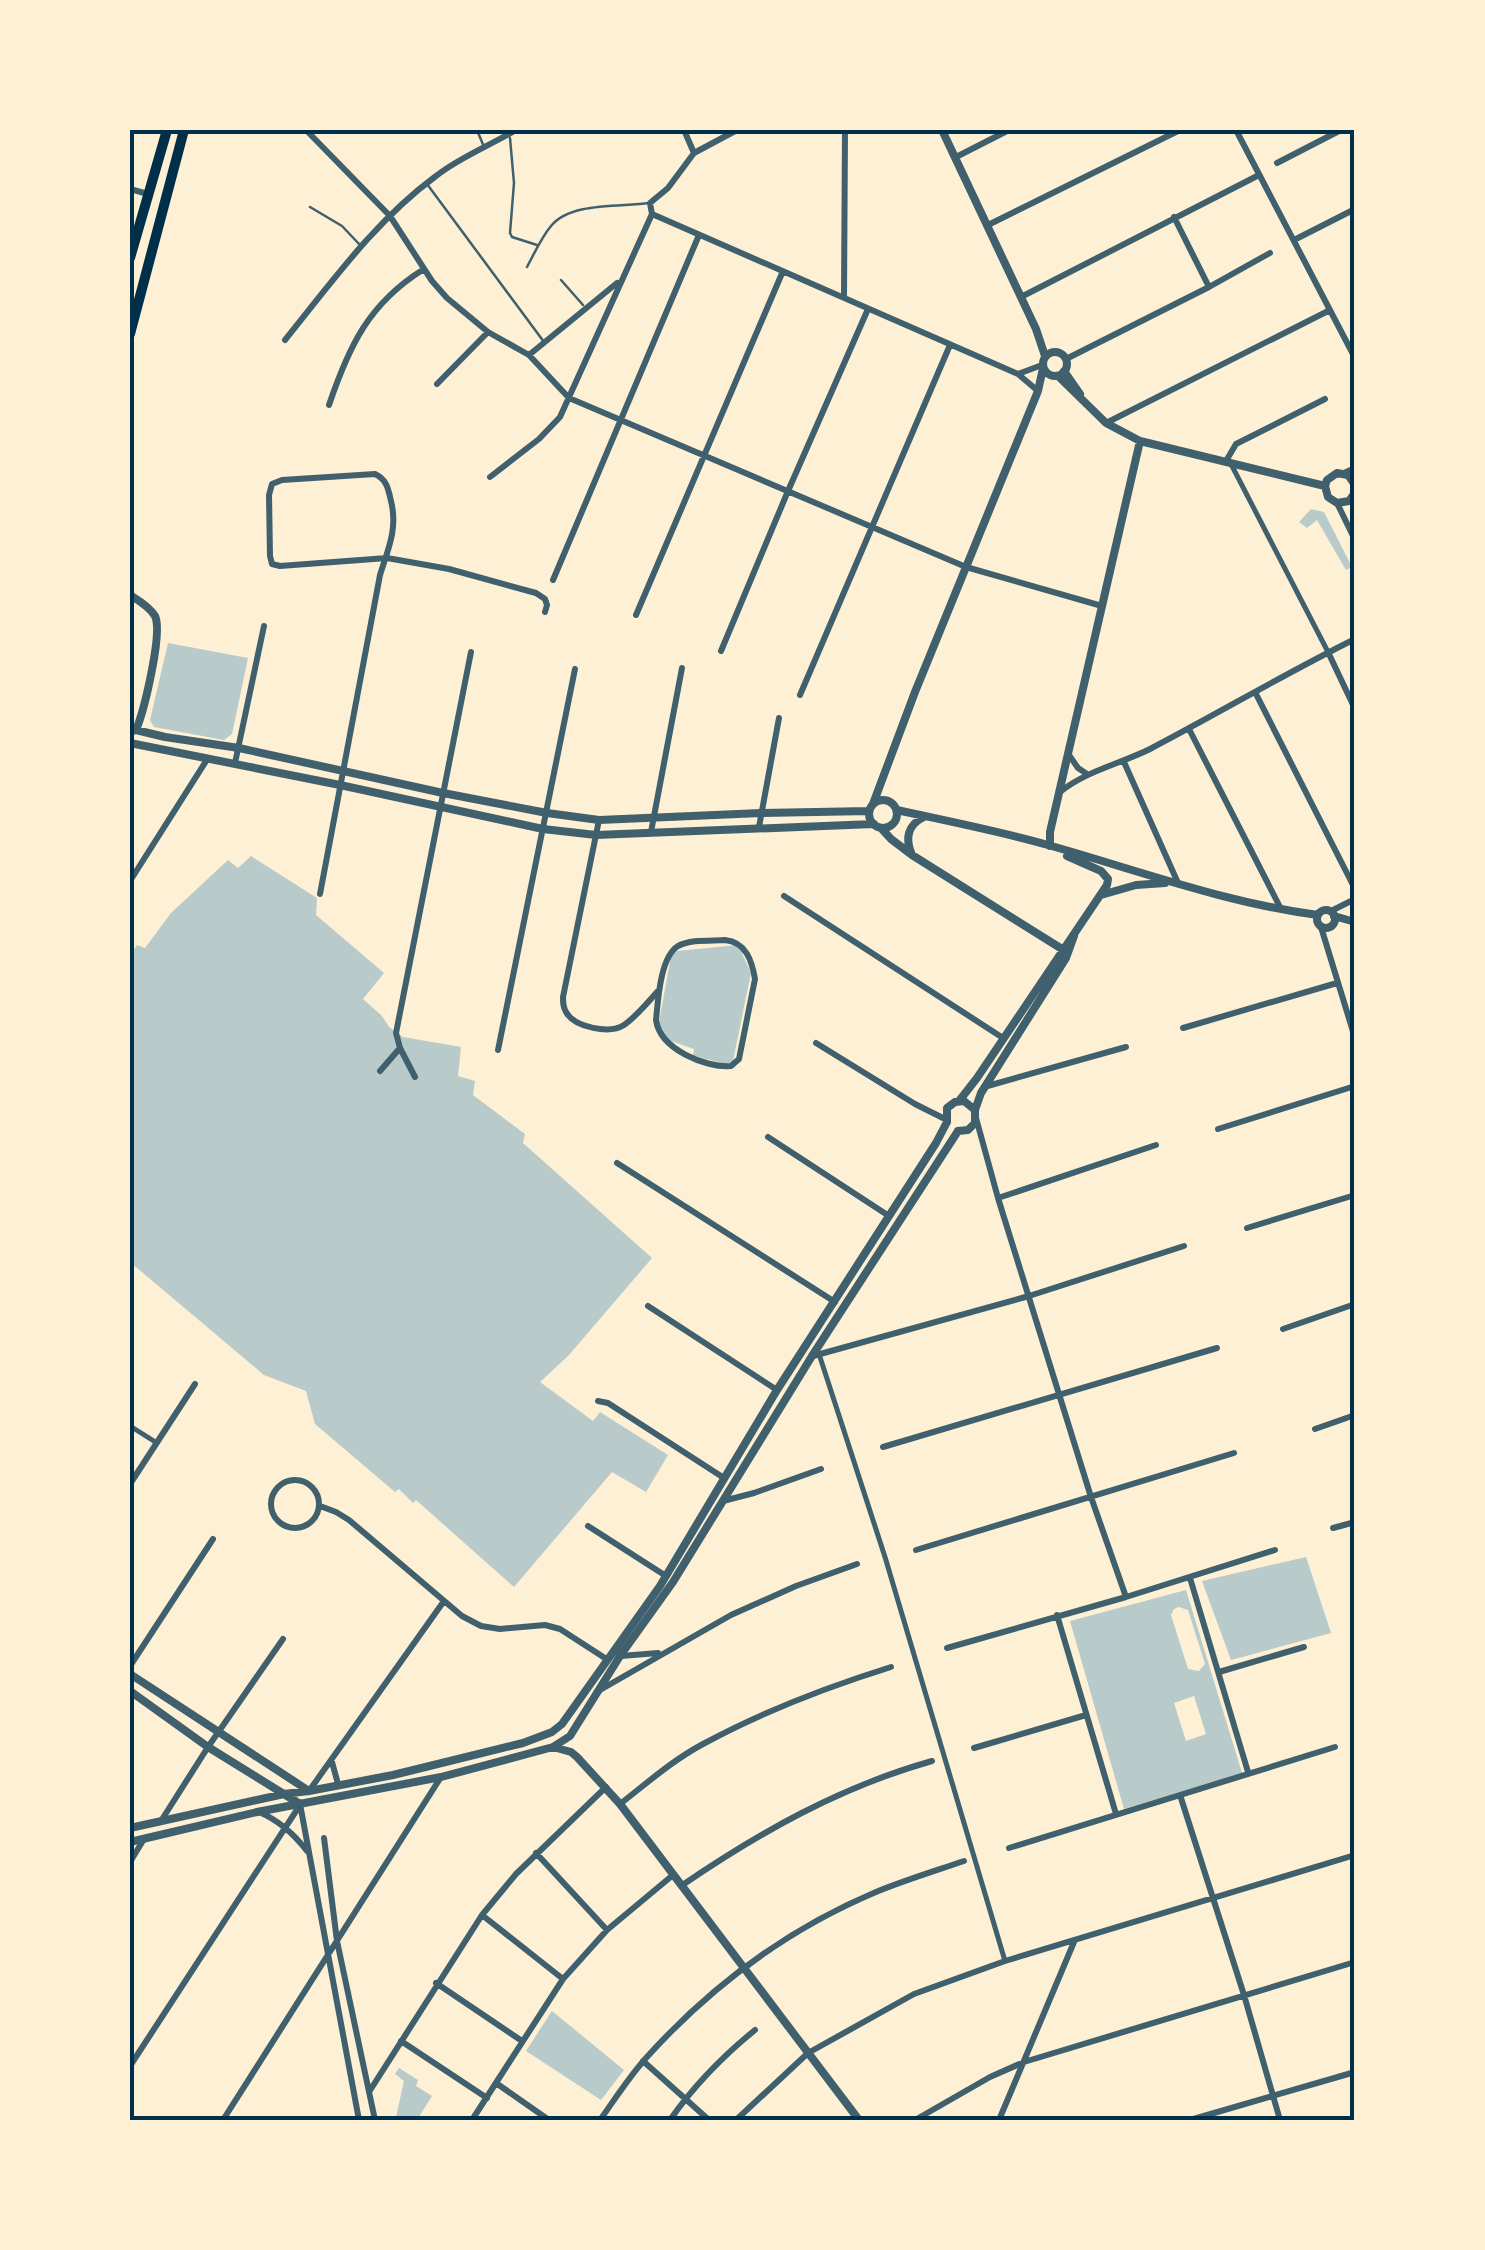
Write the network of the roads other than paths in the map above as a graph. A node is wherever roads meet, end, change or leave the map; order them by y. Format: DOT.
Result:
graph roads {
  1 [pos="167,130"];
  2 [pos="184,130"];
  3 [pos="306,130"];
  4 [pos="477,130"];
  5 [pos="684,130"];
  6 [pos="737,130"];
  7 [pos="846,130"];
  8 [pos="942,130"];
  9 [pos="1009,130"];
  10 [pos="1180,130"];
  11 [pos="1236,130"];
  12 [pos="1341,130"];
  13 [pos="512,132"];
  14 [pos="484,147"];
  15 [pos="694,153"];
  16 [pos="956,157"];
  17 [pos="1277,163"];
  18 [pos="1259,175"];
  19 [pos="426,183"];
  20 [pos="130,189"];
  21 [pos="148,194"];
  22 [pos="650,203"];
  23 [pos="310,207"];
  24 [pos="1355,208"];
  25 [pos="652,214"];
  26 [pos="390,216"];
  27 [pos="1174,217"];
  28 [pos="988,226"];
  29 [pos="699,235"];
  30 [pos="1294,240"];
  31 [pos="539,246"];
  32 [pos="362,247"];
  33 [pos="1270,252"];
  34 [pos="130,258"];
  35 [pos="527,267"];
  36 [pos="424,268"];
  37 [pos="783,272"];
  38 [pos="561,280"];
  39 [pos="620,280"];
  40 [pos="1209,287"];
  41 [pos="844,297"];
  42 [pos="1021,297"];
  43 [pos="585,308"];
  44 [pos="868,309"];
  45 [pos="1330,310"];
  46 [pos="488,332"];
  47 [pos="130,334"];
  48 [pos="285,340"];
  49 [pos="544,344"];
  50 [pos="950,345"];
  51 [pos="530,356"];
  52 [pos="1355,358"];
  53 [pos="1066,359"];
  54 [pos="1046,360"];
  55 [pos="1018,374"];
  56 [pos="1058,374"];
  57 [pos="437,384"];
  58 [pos="1038,391"];
  59 [pos="569,398"];
  60 [pos="1325,399"];
  61 [pos="329,405"];
  62 [pos="621,420"];
  63 [pos="1106,424"];
  64 [pos="1140,441"];
  65 [pos="704,456"];
  66 [pos="1228,462"];
  67 [pos="1355,468"];
  68 [pos="1344,473"];
  69 [pos="490,477"];
  70 [pos="1355,485"];
  71 [pos="1325,486"];
  72 [pos="788,491"];
  73 [pos="1354,496"];
  74 [pos="1337,504"];
  75 [pos="872,527"];
  76 [pos="1355,540"];
  77 [pos="387,558"];
  78 [pos="966,567"];
  79 [pos="553,580"];
  80 [pos="130,595"];
  81 [pos="1102,606"];
  82 [pos="545,612"];
  83 [pos="636,614"];
  84 [pos="264,626"];
  85 [pos="1355,639"];
  86 [pos="720,651"];
  87 [pos="470,652"];
  88 [pos="1328,652"];
  89 [pos="682,668"];
  90 [pos="576,670"];
  91 [pos="1255,692"];
  92 [pos="800,695"];
  93 [pos="1355,709"];
  94 [pos="779,718"];
  95 [pos="1189,729"];
  96 [pos="133,731"];
  97 [pos="130,743"];
  98 [pos="239,748"];
  99 [pos="1068,755"];
  100 [pos="208,758"];
  101 [pos="1124,762"];
  102 [pos="235,763"];
  103 [pos="343,769"];
  104 [pos="1088,774"];
  105 [pos="882,777"];
  106 [pos="340,785"];
  107 [pos="1060,792"];
  108 [pos="443,793"];
  109 [pos="888,801"];
  110 [pos="440,806"];
  111 [pos="871,808"];
  112 [pos="897,810"];
  113 [pos="547,813"];
  114 [pos="761,813"];
  115 [pos="926,817"];
  116 [pos="652,818"];
  117 [pos="598,820"];
  118 [pos="877,826"];
  119 [pos="759,827"];
  120 [pos="543,829"];
  121 [pos="650,832"];
  122 [pos="1050,832"];
  123 [pos="596,834"];
  124 [pos="1039,842"];
  125 [pos="1050,846"];
  126 [pos="912,855"];
  127 [pos="130,881"];
  128 [pos="1178,884"];
  129 [pos="1355,889"];
  130 [pos="320,894"];
  131 [pos="1101,895"];
  132 [pos="784,896"];
  133 [pos="1355,899"];
  134 [pos="1281,909"];
  135 [pos="1326,920"];
  136 [pos="1355,923"];
  137 [pos="1074,932"];
  138 [pos="1062,948"];
  139 [pos="1337,983"];
  140 [pos="659,989"];
  141 [pos="1183,1028"];
  142 [pos="1002,1038"];
  143 [pos="1355,1038"];
  144 [pos="816,1044"];
  145 [pos="1126,1047"];
  146 [pos="400,1048"];
  147 [pos="498,1050"];
  148 [pos="380,1070"];
  149 [pos="415,1077"];
  150 [pos="1355,1086"];
  151 [pos="984,1088"];
  152 [pos="960,1100"];
  153 [pos="916,1104"];
  154 [pos="948,1108"];
  155 [pos="976,1114"];
  156 [pos="946,1120"];
  157 [pos="1218,1128"];
  158 [pos="960,1131"];
  159 [pos="768,1137"];
  160 [pos="984,1144"];
  161 [pos="1156,1144"];
  162 [pos="618,1162"];
  163 [pos="1355,1195"];
  164 [pos="998,1198"];
  165 [pos="886,1221"];
  166 [pos="896,1227"];
  167 [pos="1246,1228"];
  168 [pos="1184,1246"];
  169 [pos="1028,1296"];
  170 [pos="835,1302"];
  171 [pos="1355,1304"];
  172 [pos="648,1306"];
  173 [pos="1283,1328"];
  174 [pos="1217,1348"];
  175 [pos="816,1355"];
  176 [pos="195,1384"];
  177 [pos="777,1390"];
  178 [pos="1060,1394"];
  179 [pos="786,1398"];
  180 [pos="598,1402"];
  181 [pos="765,1411"];
  182 [pos="1355,1415"];
  183 [pos="775,1417"];
  184 [pos="130,1426"];
  185 [pos="1315,1428"];
  186 [pos="158,1444"];
  187 [pos="883,1447"];
  188 [pos="1234,1452"];
  189 [pos="822,1469"];
  190 [pos="724,1478"];
  191 [pos="130,1484"];
  192 [pos="732,1485"];
  193 [pos="754,1493"];
  194 [pos="1091,1498"];
  195 [pos="722,1501"];
  196 [pos="320,1506"];
  197 [pos="1355,1522"];
  198 [pos="588,1526"];
  199 [pos="1333,1528"];
  200 [pos="213,1540"];
  201 [pos="916,1550"];
  202 [pos="1274,1550"];
  203 [pos="857,1564"];
  204 [pos="1190,1578"];
  205 [pos="669,1579"];
  206 [pos="1126,1597"];
  207 [pos="444,1601"];
  208 [pos="1057,1615"];
  209 [pos="283,1640"];
  210 [pos="1304,1647"];
  211 [pos="946,1648"];
  212 [pos="664,1652"];
  213 [pos="620,1656"];
  214 [pos="608,1660"];
  215 [pos="130,1666"];
  216 [pos="891,1667"];
  217 [pos="1220,1672"];
  218 [pos="130,1674"];
  219 [pos="600,1690"];
  220 [pos="130,1692"];
  221 [pos="1086,1715"];
  222 [pos="218,1732"];
  223 [pos="552,1732"];
  224 [pos="570,1736"];
  225 [pos="208,1747"];
  226 [pos="553,1747"];
  227 [pos="1335,1747"];
  228 [pos="974,1748"];
  229 [pos="332,1762"];
  230 [pos="932,1762"];
  231 [pos="588,1767"];
  232 [pos="1248,1772"];
  233 [pos="441,1777"];
  234 [pos="338,1784"];
  235 [pos="606,1787"];
  236 [pos="309,1792"];
  237 [pos="284,1794"];
  238 [pos="1180,1795"];
  239 [pos="305,1803"];
  240 [pos="620,1804"];
  241 [pos="258,1812"];
  242 [pos="1116,1814"];
  243 [pos="161,1822"];
  244 [pos="284,1827"];
  245 [pos="130,1828"];
  246 [pos="324,1838"];
  247 [pos="144,1839"];
  248 [pos="130,1842"];
  249 [pos="1009,1848"];
  250 [pos="308,1853"];
  251 [pos="536,1853"];
  252 [pos="1355,1855"];
  253 [pos="130,1862"];
  254 [pos="964,1862"];
  255 [pos="672,1875"];
  256 [pos="682,1886"];
  257 [pos="330,1893"];
  258 [pos="317,1894"];
  259 [pos="1212,1898"];
  260 [pos="482,1915"];
  261 [pos="607,1930"];
  262 [pos="1075,1940"];
  263 [pos="337,1942"];
  264 [pos="328,1955"];
  265 [pos="1006,1961"];
  266 [pos="1355,1962"];
  267 [pos="743,1968"];
  268 [pos="563,1979"];
  269 [pos="436,1983"];
  270 [pos="1244,1996"];
  271 [pos="755,2030"];
  272 [pos="402,2041"];
  273 [pos="522,2041"];
  274 [pos="808,2053"];
  275 [pos="643,2061"];
  276 [pos="1024,2062"];
  277 [pos="130,2066"];
  278 [pos="1355,2072"];
  279 [pos="496,2083"];
  280 [pos="368,2092"];
  281 [pos="1273,2095"];
  282 [pos="487,2098"];
  283 [pos="685,2098"];
  284 [pos="357,2110"];
  285 [pos="538,2117"];
  286 [pos="223,2120"];
  287 [pos="351,2120"];
  288 [pos="359,2120"];
  289 [pos="374,2120"];
  290 [pos="472,2120"];
  291 [pos="549,2120"];
  292 [pos="600,2120"];
  293 [pos="670,2120"];
  294 [pos="709,2120"];
  295 [pos="736,2120"];
  296 [pos="859,2120"];
  297 [pos="915,2120"];
  298 [pos="999,2120"];
  299 [pos="1190,2120"];
  300 [pos="1280,2120"];
  1 -- 21 [label="main road"];
  2 -- 47 [label="main road"];
  3 -- 26 [label="street"];
  4 -- 14 [label="lane"];
  5 -- 15 [label="street"];
  6 -- 15 [label="street"];
  7 -- 41 [label="street"];
  8 -- 16 [label="street"];
  9 -- 16 [label="street"];
  10 -- 28 [label="street"];
  11 -- 18 [label="street"];
  12 -- 17 [label="street"];
  13 -- 14 [label="street"];
  13 -- 31 [label="lane"];
  14 -- 19 [label="street"];
  15 -- 22 [label="street"];
  16 -- 28 [label="street"];
  18 -- 27 [label="street"];
  18 -- 30 [label="street"];
  19 -- 26 [label="street"];
  19 -- 49 [label="lane"];
  20 -- 21 [label="street"];
  21 -- 34 [label="main road"];
  22 -- 25 [label="street"];
  22 -- 31 [label="lane"];
  23 -- 32 [label="lane"];
  24 -- 30 [label="street"];
  25 -- 29 [label="street"];
  25 -- 39 [label="street"];
  26 -- 32 [label="street"];
  26 -- 36 [label="street"];
  27 -- 40 [label="street"];
  27 -- 42 [label="street"];
  28 -- 42 [label="street"];
  29 -- 37 [label="street"];
  29 -- 62 [label="street"];
  30 -- 45 [label="street"];
  31 -- 35 [label="lane"];
  32 -- 48 [label="street"];
  33 -- 40 [label="street"];
  36 -- 46 [label="street"];
  36 -- 61 [label="street"];
  37 -- 41 [label="street"];
  37 -- 65 [label="street"];
  38 -- 43 [label="lane"];
  39 -- 43 [label="street"];
  39 -- 59 [label="street"];
  40 -- 53 [label="street"];
  41 -- 44 [label="street"];
  42 -- 54 [label="street"];
  43 -- 49 [label="street"];
  44 -- 50 [label="street"];
  44 -- 72 [label="street"];
  45 -- 52 [label="street"];
  45 -- 63 [label="street"];
  46 -- 51 [label="street"];
  46 -- 57 [label="street"];
  49 -- 51 [label="street"];
  50 -- 55 [label="street"];
  50 -- 75 [label="street"];
  51 -- 59 [label="street"];
  53 -- 54 [label="street"];
  53 -- 56 [label="street"];
  54 -- 55 [label="street"];
  54 -- 56 [label="street"];
  54 -- 58 [label="street"];
  55 -- 58 [label="street"];
  56 -- 58 [label="street"];
  56 -- 63 [label="street"];
  58 -- 78 [label="street"];
  59 -- 62 [label="street"];
  59 -- 69 [label="street"];
  60 -- 66 [label="street"];
  62 -- 65 [label="street"];
  62 -- 79 [label="street"];
  63 -- 64 [label="street"];
  64 -- 66 [label="street"];
  64 -- 81 [label="street"];
  65 -- 72 [label="street"];
  65 -- 83 [label="street"];
  66 -- 71 [label="street"];
  66 -- 88 [label="street"];
  67 -- 68 [label="street"];
  68 -- 70 [label="street"];
  68 -- 71 [label="street"];
  71 -- 74 [label="street"];
  72 -- 75 [label="street"];
  72 -- 86 [label="street"];
  73 -- 74 [label="street"];
  74 -- 76 [label="street"];
  75 -- 78 [label="street"];
  75 -- 92 [label="street"];
  77 -- 77 [label="street"];
  77 -- 82 [label="street"];
  77 -- 103 [label="street"];
  78 -- 81 [label="street"];
  78 -- 105 [label="street"];
  80 -- 96 [label="street"];
  81 -- 99 [label="street"];
  84 -- 98 [label="street"];
  85 -- 88 [label="street"];
  87 -- 108 [label="street"];
  88 -- 91 [label="street"];
  88 -- 93 [label="street"];
  89 -- 116 [label="street"];
  90 -- 113 [label="street"];
  91 -- 95 [label="street"];
  91 -- 129 [label="street"];
  94 -- 114 [label="street"];
  95 -- 101 [label="street"];
  95 -- 134 [label="street"];
  96 -- 98 [label="street"];
  97 -- 100 [label="street"];
  98 -- 102 [label="street"];
  98 -- 103 [label="street"];
  99 -- 104 [label="street"];
  99 -- 107 [label="street"];
  100 -- 102 [label="street"];
  100 -- 127 [label="street"];
  101 -- 104 [label="street"];
  101 -- 128 [label="street"];
  102 -- 106 [label="street"];
  103 -- 106 [label="street"];
  103 -- 108 [label="street"];
  104 -- 107 [label="street"];
  105 -- 109 [label="street"];
  105 -- 111 [label="street"];
  106 -- 110 [label="street"];
  106 -- 130 [label="street"];
  107 -- 122 [label="street"];
  108 -- 110 [label="street"];
  108 -- 113 [label="street"];
  109 -- 111 [label="street"];
  109 -- 112 [label="street"];
  110 -- 120 [label="street"];
  110 -- 146 [label="street"];
  111 -- 114 [label="street"];
  111 -- 118 [label="street"];
  112 -- 115 [label="street"];
  112 -- 118 [label="street"];
  113 -- 117 [label="street"];
  113 -- 120 [label="street"];
  114 -- 116 [label="street"];
  114 -- 119 [label="street"];
  115 -- 124 [label="street"];
  115 -- 126 [label="street"];
  116 -- 117 [label="street"];
  116 -- 121 [label="street"];
  117 -- 123 [label="street"];
  118 -- 119 [label="street"];
  118 -- 126 [label="street"];
  119 -- 121 [label="street"];
  120 -- 123 [label="street"];
  120 -- 147 [label="street"];
  121 -- 123 [label="street"];
  122 -- 124 [label="street"];
  122 -- 125 [label="street"];
  123 -- 140 [label="street"];
  124 -- 125 [label="street"];
  125 -- 128 [label="street"];
  125 -- 131 [label="street"];
  126 -- 138 [label="street"];
  128 -- 131 [label="street"];
  128 -- 134 [label="street"];
  131 -- 137 [label="street"];
  132 -- 142 [label="street"];
  133 -- 135 [label="street"];
  134 -- 135 [label="street"];
  135 -- 136 [label="street"];
  135 -- 139 [label="street"];
  137 -- 138 [label="street"];
  137 -- 151 [label="street"];
  138 -- 142 [label="street"];
  139 -- 141 [label="street"];
  139 -- 143 [label="street"];
  140 -- 140 [label="street"];
  142 -- 152 [label="street"];
  144 -- 153 [label="street"];
  145 -- 151 [label="street"];
  146 -- 148 [label="street"];
  146 -- 149 [label="street"];
  150 -- 157 [label="street"];
  151 -- 155 [label="street"];
  152 -- 154 [label="street"];
  152 -- 155 [label="street"];
  153 -- 154 [label="street"];
  153 -- 156 [label="street"];
  154 -- 156 [label="street"];
  155 -- 158 [label="street"];
  155 -- 160 [label="street"];
  156 -- 158 [label="street"];
  156 -- 165 [label="street"];
  158 -- 160 [label="street"];
  158 -- 166 [label="street"];
  159 -- 165 [label="street"];
  160 -- 164 [label="street"];
  161 -- 164 [label="street"];
  162 -- 170 [label="street"];
  163 -- 167 [label="street"];
  164 -- 169 [label="street"];
  165 -- 166 [label="street"];
  165 -- 170 [label="street"];
  166 -- 175 [label="street"];
  168 -- 169 [label="street"];
  169 -- 175 [label="street"];
  169 -- 178 [label="street"];
  170 -- 177 [label="street"];
  171 -- 173 [label="street"];
  172 -- 177 [label="street"];
  174 -- 178 [label="street"];
  175 -- 179 [label="street"];
  175 -- 265 [label="street"];
  176 -- 186 [label="street"];
  177 -- 179 [label="street"];
  177 -- 181 [label="street"];
  178 -- 187 [label="street"];
  178 -- 194 [label="street"];
  179 -- 183 [label="street"];
  180 -- 190 [label="street"];
  181 -- 183 [label="street"];
  181 -- 190 [label="street"];
  182 -- 185 [label="street"];
  183 -- 192 [label="street"];
  184 -- 186 [label="street"];
  186 -- 191 [label="street"];
  188 -- 194 [label="street"];
  189 -- 193 [label="street"];
  190 -- 205 [label="street"];
  192 -- 193 [label="street"];
  192 -- 195 [label="street"];
  193 -- 195 [label="street"];
  194 -- 201 [label="street"];
  194 -- 206 [label="street"];
  195 -- 205 [label="street"];
  196 -- 196 [label="street"];
  196 -- 207 [label="street"];
  197 -- 199 [label="street"];
  198 -- 205 [label="street"];
  200 -- 215 [label="street"];
  202 -- 204 [label="street"];
  203 -- 212 [label="street"];
  204 -- 206 [label="street"];
  204 -- 217 [label="street"];
  205 -- 213 [label="street"];
  205 -- 214 [label="street"];
  206 -- 208 [label="street"];
  207 -- 214 [label="street"];
  207 -- 229 [label="street"];
  208 -- 211 [label="street"];
  208 -- 221 [label="street"];
  209 -- 222 [label="street"];
  210 -- 217 [label="street"];
  212 -- 213 [label="street"];
  212 -- 219 [label="street"];
  213 -- 219 [label="street"];
  214 -- 223 [label="street"];
  216 -- 240 [label="street"];
  217 -- 232 [label="street"];
  218 -- 222 [label="street"];
  219 -- 224 [label="street"];
  220 -- 225 [label="street"];
  221 -- 228 [label="street"];
  221 -- 242 [label="street"];
  222 -- 225 [label="street"];
  222 -- 236 [label="street"];
  223 -- 224 [label="street"];
  223 -- 234 [label="street"];
  224 -- 226 [label="street"];
  224 -- 231 [label="street"];
  225 -- 237 [label="street"];
  225 -- 243 [label="street"];
  226 -- 231 [label="street"];
  226 -- 233 [label="street"];
  227 -- 232 [label="street"];
  229 -- 234 [label="street"];
  229 -- 236 [label="street"];
  230 -- 256 [label="street"];
  231 -- 235 [label="street"];
  232 -- 238 [label="street"];
  233 -- 239 [label="street"];
  233 -- 263 [label="street"];
  234 -- 236 [label="street"];
  235 -- 240 [label="street"];
  235 -- 251 [label="street"];
  236 -- 237 [label="street"];
  236 -- 239 [label="street"];
  237 -- 239 [label="street"];
  237 -- 243 [label="street"];
  238 -- 242 [label="street"];
  238 -- 259 [label="street"];
  239 -- 241 [label="street"];
  239 -- 244 [label="street"];
  239 -- 250 [label="street"];
  240 -- 255 [label="street"];
  241 -- 244 [label="street"];
  241 -- 247 [label="street"];
  242 -- 249 [label="street"];
  243 -- 245 [label="street"];
  244 -- 250 [label="street"];
  244 -- 277 [label="street"];
  246 -- 257 [label="street"];
  247 -- 248 [label="street"];
  247 -- 253 [label="street"];
  250 -- 258 [label="street"];
  251 -- 260 [label="street"];
  251 -- 261 [label="street"];
  252 -- 259 [label="street"];
  254 -- 267 [label="street"];
  255 -- 256 [label="street"];
  255 -- 261 [label="street"];
  256 -- 267 [label="street"];
  257 -- 258 [label="street"];
  257 -- 263 [label="street"];
  258 -- 264 [label="street"];
  259 -- 262 [label="street"];
  259 -- 270 [label="street"];
  260 -- 268 [label="street"];
  260 -- 269 [label="street"];
  261 -- 268 [label="street"];
  262 -- 265 [label="street"];
  262 -- 276 [label="street"];
  263 -- 264 [label="street"];
  263 -- 280 [label="street"];
  264 -- 284 [label="street"];
  264 -- 286 [label="street"];
  265 -- 274 [label="street"];
  266 -- 270 [label="street"];
  267 -- 274 [label="street"];
  267 -- 275 [label="street"];
  268 -- 273 [label="street"];
  269 -- 272 [label="street"];
  269 -- 273 [label="street"];
  270 -- 276 [label="street"];
  270 -- 281 [label="street"];
  271 -- 283 [label="street"];
  272 -- 280 [label="street"];
  272 -- 282 [label="street"];
  273 -- 279 [label="street"];
  274 -- 295 [label="street"];
  274 -- 296 [label="street"];
  275 -- 283 [label="street"];
  275 -- 292 [label="street"];
  276 -- 297 [label="street"];
  276 -- 298 [label="street"];
  278 -- 281 [label="street"];
  279 -- 282 [label="street"];
  279 -- 285 [label="street"];
  280 -- 289 [label="street"];
  281 -- 299 [label="street"];
  281 -- 300 [label="street"];
  282 -- 290 [label="street"];
  283 -- 293 [label="street"];
  283 -- 294 [label="street"];
  284 -- 287 [label="street"];
  284 -- 288 [label="street"];
  285 -- 291 [label="street"];
}
